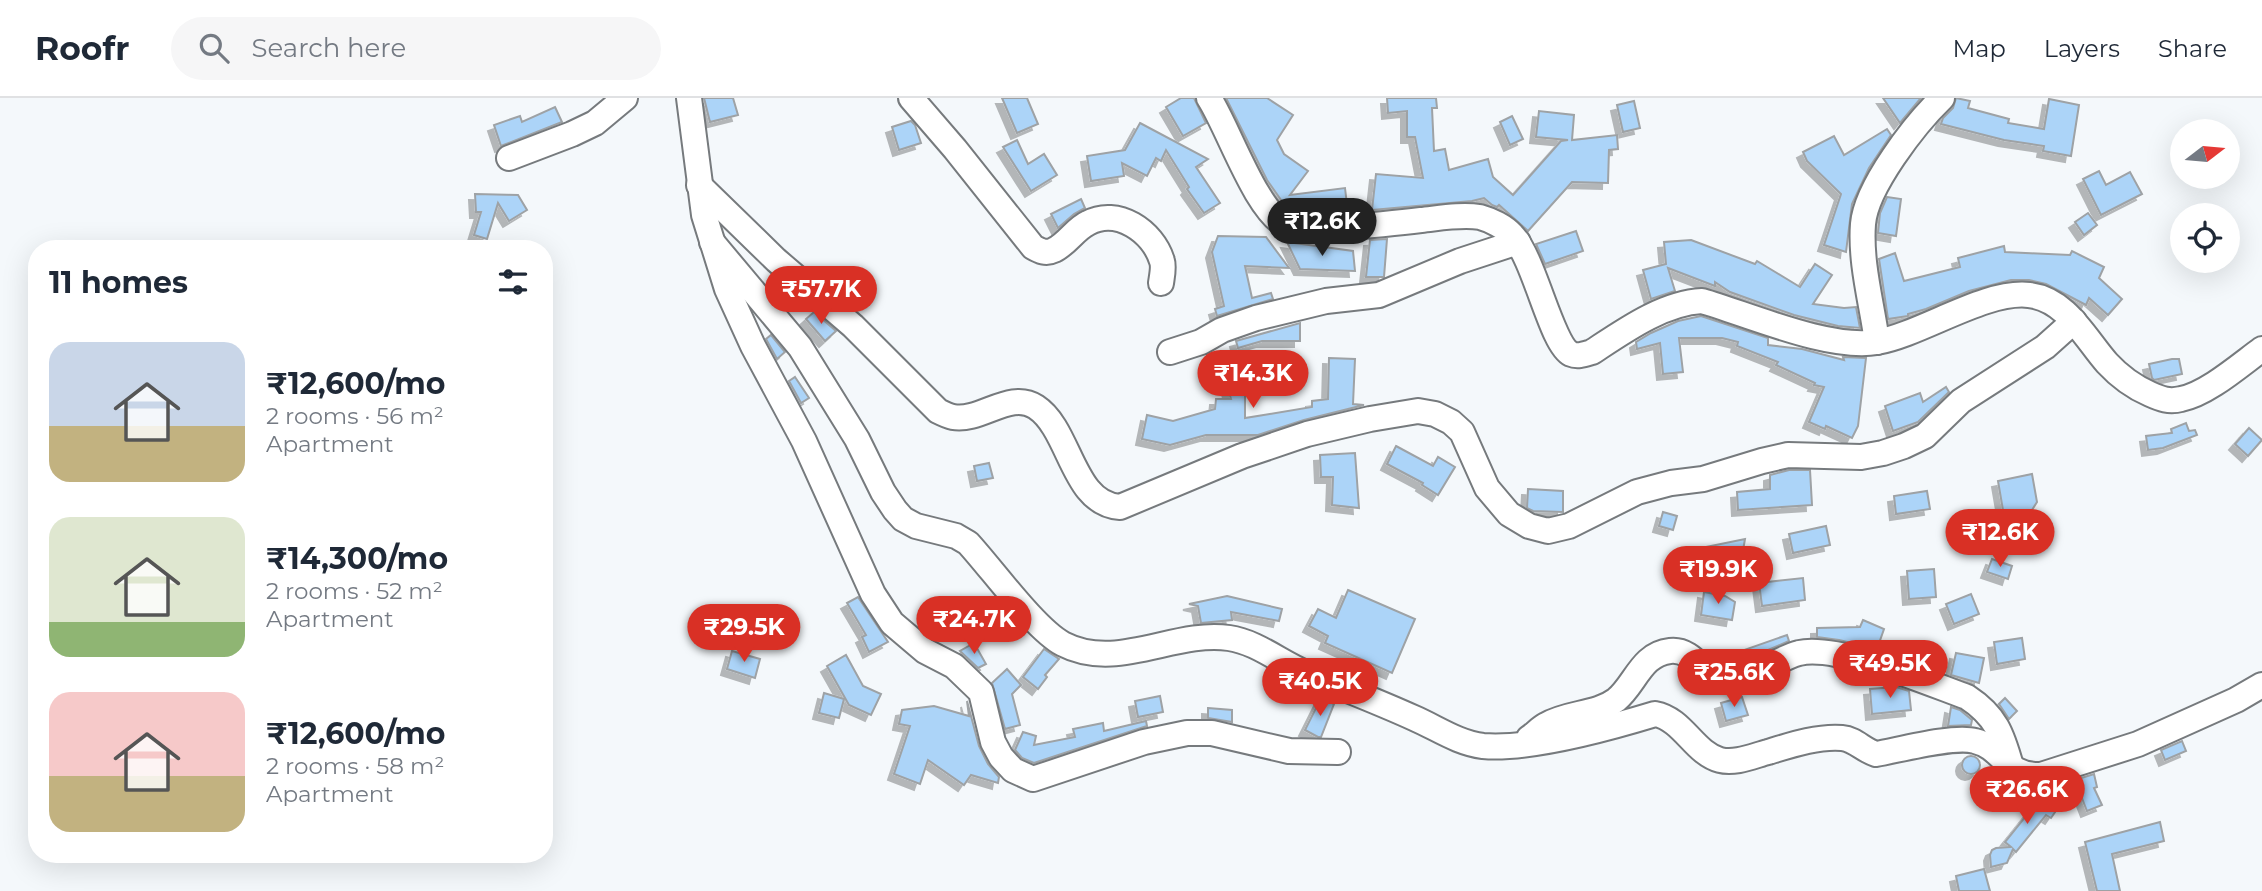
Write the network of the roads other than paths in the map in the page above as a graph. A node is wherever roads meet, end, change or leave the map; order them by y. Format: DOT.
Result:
graph roads {
  1 [pos="625,98"];
  2 [pos="689,98"];
  3 [pos="911,98"];
  4 [pos="1209,98"];
  5 [pos="1942,98"];
  6 [pos="509,158"];
  7 [pos="699,185"];
  8 [pos="712,242"];
  9 [pos="1518,242"];
  10 [pos="1161,283"];
  11 [pos="2074,321"];
  12 [pos="1877,342"];
  13 [pos="2262,349"];
  14 [pos="1170,352"];
  15 [pos="2262,685"];
  16 [pos="1521,745"];
  17 [pos="1338,752"];
  18 [pos="2012,767"];
  1 -- 6 [label="street"];
  2 -- 7 [label="street"];
  3 -- 10 [label="street"];
  4 -- 9 [label="street"];
  5 -- 12 [label="street"];
  7 -- 8 [label="street"];
  7 -- 11 [label="street"];
  8 -- 16 [label="street"];
  8 -- 17 [label="street"];
  9 -- 12 [label="street"];
  9 -- 14 [label="street"];
  11 -- 12 [label="street"];
  11 -- 13 [label="street"];
  15 -- 18 [label="street"];
  16 -- 18 [label="street"];
  16 -- 18 [label="street"];
}
